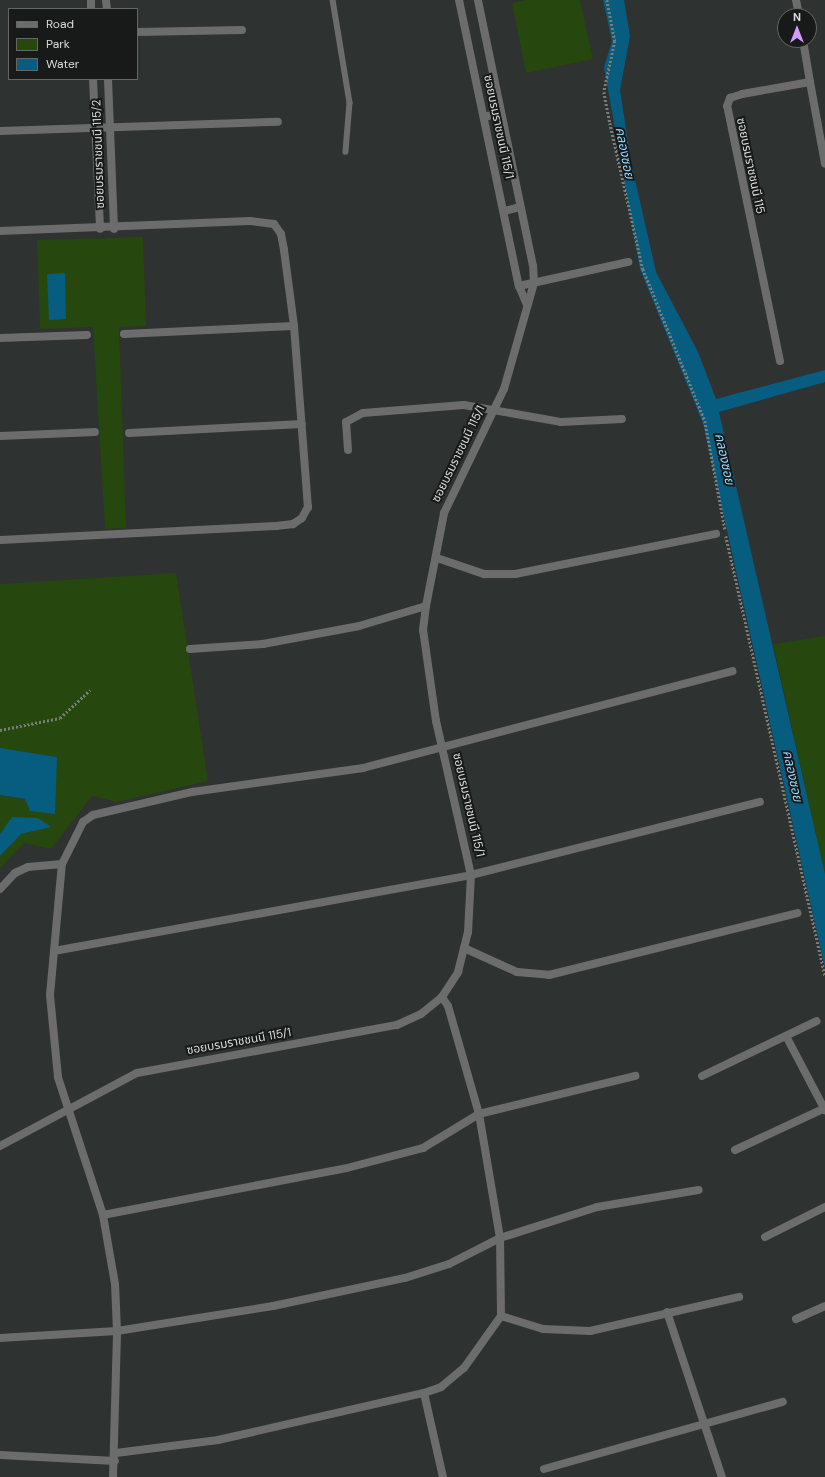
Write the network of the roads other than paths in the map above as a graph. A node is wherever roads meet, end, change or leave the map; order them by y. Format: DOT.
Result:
graph roads {
  1 [pos="334,0"];
  2 [pos="459,0"];
  3 [pos="478,0"];
  4 [pos="242,30"];
  5 [pos="138,32"];
  6 [pos="804,48"];
  7 [pos="93,80"];
  8 [pos="108,80"];
  9 [pos="810,82"];
  10 [pos="500,113"];
  11 [pos="484,117"];
  12 [pos="278,122"];
  13 [pos="95,127"];
  14 [pos="110,127"];
  15 [pos="0,131"];
  16 [pos="346,152"];
  17 [pos="825,164"];
  18 [pos="520,207"];
  19 [pos="504,211"];
  20 [pos="100,228"];
  21 [pos="114,229"];
  22 [pos="0,231"];
  23 [pos="628,262"];
  24 [pos="534,283"];
  25 [pos="519,286"];
  26 [pos="527,305"];
  27 [pos="294,326"];
  28 [pos="124,334"];
  29 [pos="87,335"];
  30 [pos="0,338"];
  31 [pos="780,361"];
  32 [pos="494,410"];
  33 [pos="622,419"];
  34 [pos="302,424"];
  35 [pos="95,432"];
  36 [pos="128,433"];
  37 [pos="0,436"];
  38 [pos="348,450"];
  39 [pos="716,534"];
  40 [pos="0,540"];
  41 [pos="436,558"];
  42 [pos="426,606"];
  43 [pos="190,649"];
  44 [pos="732,671"];
  45 [pos="441,746"];
  46 [pos="760,802"];
  47 [pos="62,864"];
  48 [pos="471,875"];
  49 [pos="0,889"];
  50 [pos="797,913"];
  51 [pos="464,948"];
  52 [pos="54,951"];
  53 [pos="442,997"];
  54 [pos="817,1021"];
  55 [pos="786,1036"];
  56 [pos="635,1076"];
  57 [pos="702,1076"];
  58 [pos="825,1109"];
  59 [pos="67,1112"];
  60 [pos="479,1114"];
  61 [pos="0,1146"];
  62 [pos="734,1150"];
  63 [pos="699,1190"];
  64 [pos="825,1207"];
  65 [pos="103,1215"];
  66 [pos="764,1237"];
  67 [pos="500,1238"];
  68 [pos="738,1297"];
  69 [pos="825,1306"];
  70 [pos="667,1312"];
  71 [pos="501,1316"];
  72 [pos="796,1319"];
  73 [pos="117,1331"];
  74 [pos="0,1338"];
  75 [pos="424,1393"];
  76 [pos="784,1402"];
  77 [pos="706,1424"];
  78 [pos="0,1455"];
  79 [pos="115,1457"];
  80 [pos="544,1469"];
  81 [pos="113,1477"];
  82 [pos="443,1477"];
  83 [pos="722,1477"];
  1 -- 16 [label="lane"];
  2 -- 11 [label="street, ซอยบรมราชชนนี 115/1"];
  3 -- 10 [label="street, ซอยบรมราชชนนี 115/1"];
  4 -- 5 [label="street"];
  6 -- 9 [label="street"];
  7 -- 13 [label="street, ซอยบรมราชชนนี 115/2"];
  8 -- 14 [label="street, ซอยบรมราชชนนี 115/2"];
  9 -- 17 [label="street"];
  9 -- 31 [label="street, ซอยบรมราชชนนี 115"];
  10 -- 11 [label="street"];
  10 -- 18 [label="street, ซอยบรมราชชนนี 115/1"];
  11 -- 19 [label="street, ซอยบรมราชชนนี 115/1"];
  12 -- 14 [label="street"];
  13 -- 14 [label="street"];
  13 -- 15 [label="street"];
  13 -- 20 [label="street, ซอยบรมราชชนนี 115/2"];
  14 -- 21 [label="street, ซอยบรมราชชนนี 115/2"];
  18 -- 19 [label="street"];
  18 -- 24 [label="street, ซอยบรมราชชนนี 115/1"];
  19 -- 25 [label="street, ซอยบรมราชชนนี 115/1"];
  20 -- 21 [label="street"];
  20 -- 22 [label="street"];
  21 -- 27 [label="street"];
  23 -- 24 [label="street"];
  24 -- 25 [label="street"];
  24 -- 26 [label="street, ซอยบรมราชชนนี 115/1"];
  25 -- 26 [label="street, ซอยบรมราชชนนี 115/1"];
  26 -- 32 [label="street, ซอยบรมราชชนนี 115/1"];
  27 -- 28 [label="street"];
  27 -- 34 [label="street"];
  29 -- 30 [label="street"];
  32 -- 33 [label="street"];
  32 -- 38 [label="street"];
  32 -- 41 [label="street, ซอยบรมราชชนนี 115/1"];
  34 -- 36 [label="street"];
  34 -- 40 [label="street"];
  35 -- 37 [label="street"];
  39 -- 41 [label="street"];
  41 -- 42 [label="street, ซอยบรมราชชนนี 115/1"];
  42 -- 43 [label="street"];
  42 -- 45 [label="street, ซอยบรมราชชนนี 115/1"];
  44 -- 45 [label="street"];
  45 -- 47 [label="street"];
  45 -- 48 [label="street, ซอยบรมราชชนนี 115/1"];
  46 -- 48 [label="street"];
  47 -- 49 [label="street"];
  47 -- 52 [label="street"];
  48 -- 51 [label="street, ซอยบรมราชชนนี 115/1"];
  48 -- 52 [label="street"];
  50 -- 51 [label="street"];
  51 -- 53 [label="street, ซอยบรมราชชนนี 115/1"];
  52 -- 59 [label="street"];
  53 -- 59 [label="street, ซอยบรมราชชนนี 115/1"];
  53 -- 60 [label="street"];
  54 -- 55 [label="street"];
  55 -- 57 [label="street"];
  55 -- 58 [label="street"];
  56 -- 60 [label="street"];
  58 -- 62 [label="street"];
  59 -- 61 [label="street, ซอยบรมราชชนนี 115/1"];
  59 -- 65 [label="street"];
  60 -- 65 [label="street"];
  60 -- 67 [label="street"];
  63 -- 67 [label="street"];
  64 -- 66 [label="street"];
  65 -- 73 [label="street"];
  67 -- 71 [label="street"];
  67 -- 73 [label="street"];
  68 -- 70 [label="street"];
  69 -- 72 [label="street"];
  70 -- 71 [label="street"];
  70 -- 77 [label="street"];
  71 -- 75 [label="street"];
  73 -- 74 [label="street"];
  73 -- 79 [label="street"];
  75 -- 79 [label="street"];
  75 -- 82 [label="street"];
  76 -- 77 [label="street"];
  77 -- 80 [label="street"];
  77 -- 83 [label="street"];
  78 -- 79 [label="street"];
  79 -- 81 [label="street"];
}
